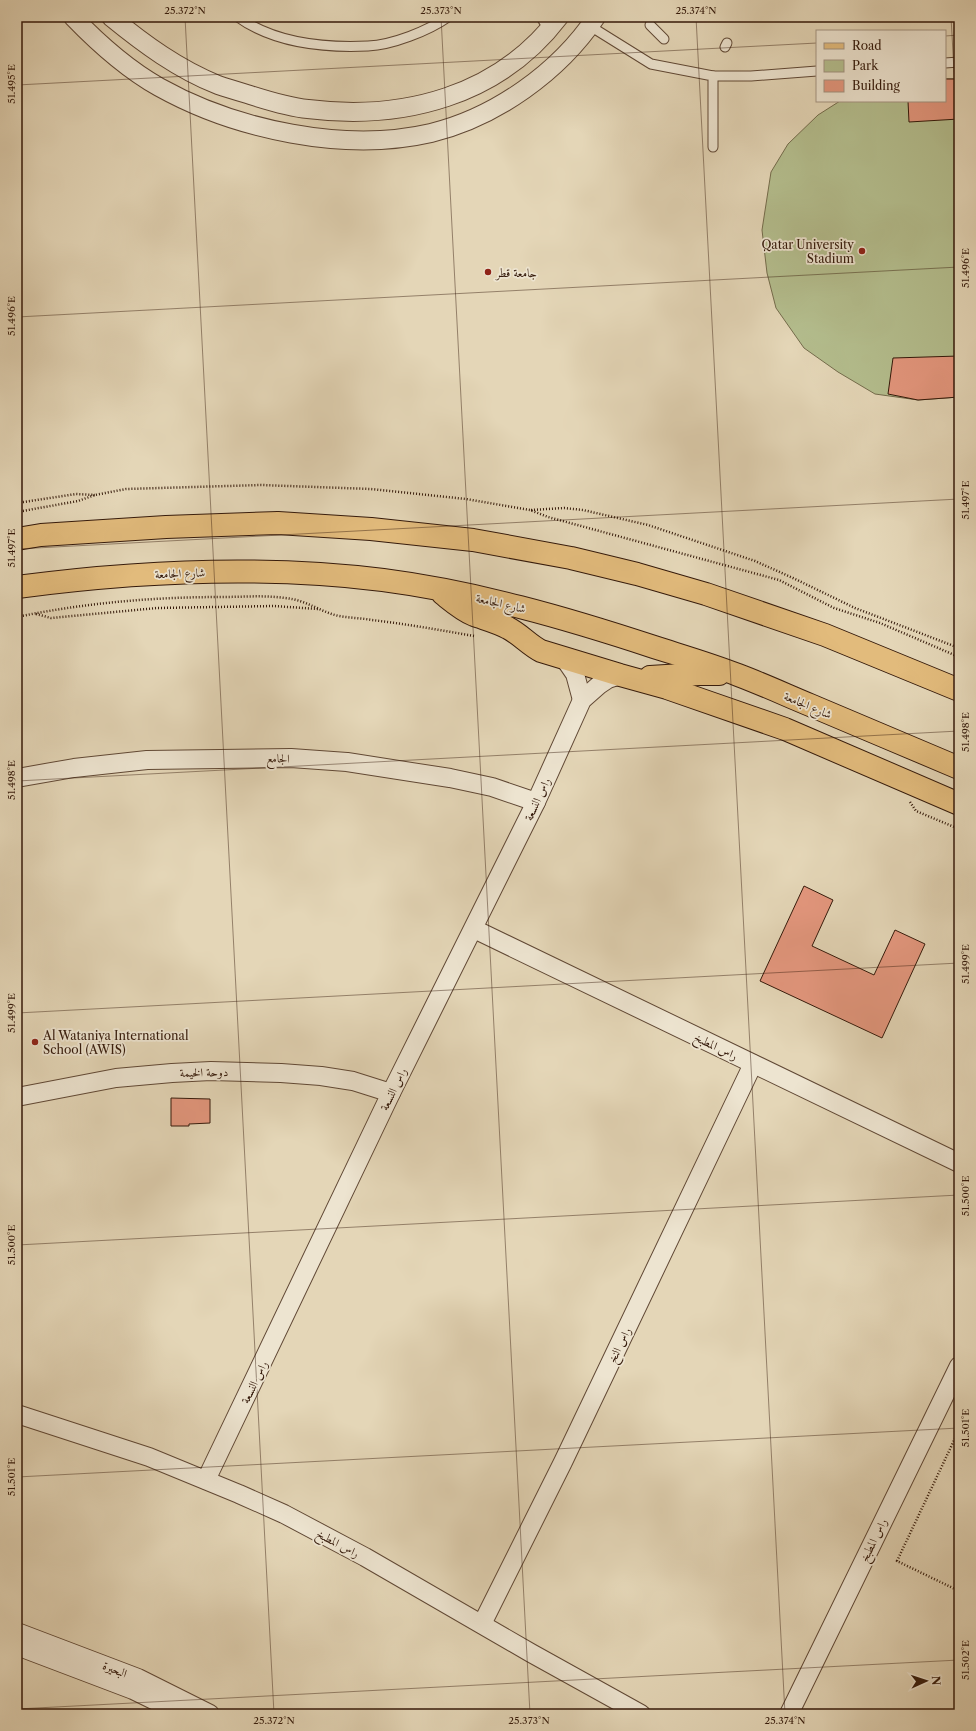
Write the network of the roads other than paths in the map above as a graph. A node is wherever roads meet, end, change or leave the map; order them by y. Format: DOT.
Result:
graph roads {
  1 [pos="73,17"];
  2 [pos="111,17"];
  3 [pos="238,17"];
  4 [pos="448,17"];
  5 [pos="550,21"];
  6 [pos="592,22"];
  7 [pos="650,25"];
  8 [pos="664,39"];
  9 [pos="959,62"];
  10 [pos="946,63"];
  11 [pos="816,71"];
  12 [pos="713,76"];
  13 [pos="713,147"];
  14 [pos="17,539"];
  15 [pos="17,587"];
  16 [pos="436,588"];
  17 [pos="564,658"];
  18 [pos="738,675"];
  19 [pos="627,677"];
  20 [pos="959,690"];
  21 [pos="582,700"];
  22 [pos="959,768"];
  23 [pos="17,778"];
  24 [pos="536,802"];
  25 [pos="959,804"];
  26 [pos="474,929"];
  27 [pos="754,1064"];
  28 [pos="391,1093"];
  29 [pos="17,1096"];
  30 [pos="959,1162"];
  31 [pos="959,1366"];
  32 [pos="17,1414"];
  33 [pos="206,1480"];
  34 [pos="482,1624"];
  35 [pos="17,1632"];
  36 [pos="17,1646"];
  37 [pos="182,1714"];
  38 [pos="210,1714"];
  39 [pos="641,1714"];
  40 [pos="789,1714"];
  1 -- 6 [label="street"];
  2 -- 5 [label="street"];
  3 -- 4 [label="lane"];
  6 -- 12 [label="lane"];
  7 -- 8 [label="lane"];
  9 -- 10 [label="lane"];
  11 -- 12 [label="lane"];
  12 -- 13 [label="lane"];
  14 -- 20 [label="main road"];
  15 -- 16 [label="main road, شارع الجامعة"];
  16 -- 17 [label="main road"];
  16 -- 18 [label="main road, شارع الجامعة"];
  17 -- 19 [label="main road"];
  17 -- 21 [label="street"];
  18 -- 19 [label="main road"];
  18 -- 22 [label="main road, شارع الجامعة"];
  19 -- 21 [label="street, راس النسعة"];
  19 -- 25 [label="main road"];
  21 -- 24 [label="street, راس النسعة"];
  23 -- 24 [label="street, الجامع"];
  24 -- 26 [label="street, راس النسعة"];
  26 -- 27 [label="street, راس المطبخ"];
  26 -- 28 [label="street, راس النسعة"];
  27 -- 30 [label="street, راس المطبخ"];
  27 -- 34 [label="street, راس النخ"];
  28 -- 29 [label="street, دوحة الخيمة"];
  28 -- 33 [label="street, راس النسعة"];
  31 -- 40 [label="street, راس المطبخ"];
  32 -- 33 [label="street, راس المطبخ"];
  33 -- 34 [label="street, راس المطبخ"];
  34 -- 39 [label="street, راس المطبخ"];
  35 -- 38 [label="street, البحيرة"];
  36 -- 37 [label="street, البحيرة"];
}
